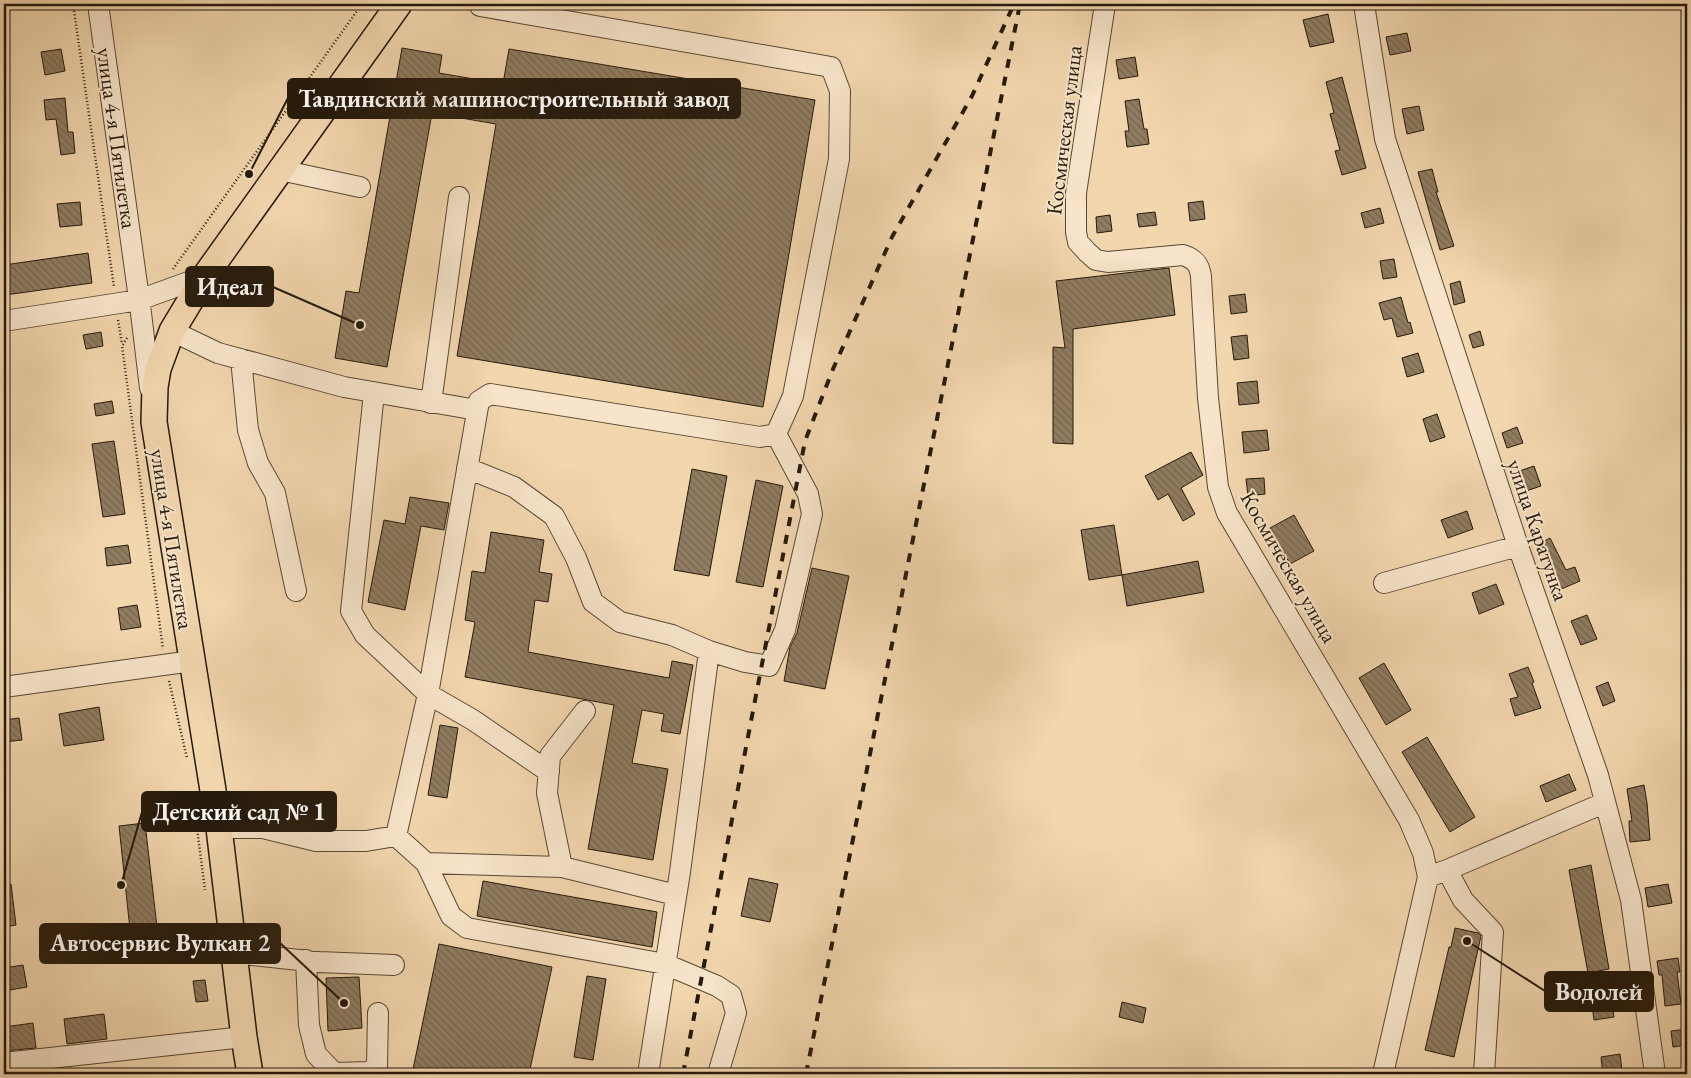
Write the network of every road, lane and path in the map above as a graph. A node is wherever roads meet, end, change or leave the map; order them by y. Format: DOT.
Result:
graph roads {
  1 [pos="73,4"];
  2 [pos="98,4"];
  3 [pos="362,4"];
  4 [pos="399,4"];
  5 [pos="1105,4"];
  6 [pos="1364,4"];
  7 [pos="480,6"];
  8 [pos="280,170"];
  9 [pos="360,187"];
  10 [pos="460,197"];
  11 [pos="172,270"];
  12 [pos="205,276"];
  13 [pos="139,300"];
  14 [pos="116,303"];
  15 [pos="4,321"];
  16 [pos="172,331"];
  17 [pos="127,338"];
  18 [pos="122,346"];
  19 [pos="241,359"];
  20 [pos="374,393"];
  21 [pos="431,402"];
  22 [pos="477,410"];
  23 [pos="154,422"];
  24 [pos="776,434"];
  25 [pos="467,468"];
  26 [pos="1518,546"];
  27 [pos="1384,583"];
  28 [pos="296,591"];
  29 [pos="709,651"];
  30 [pos="192,660"];
  31 [pos="165,664"];
  32 [pos="4,687"];
  33 [pos="428,694"];
  34 [pos="585,711"];
  35 [pos="188,765"];
  36 [pos="549,772"];
  37 [pos="1604,803"];
  38 [pos="195,813"];
  39 [pos="219,828"];
  40 [pos="396,836"];
  41 [pos="426,863"];
  42 [pos="562,867"];
  43 [pos="1447,870"];
  44 [pos="1428,877"];
  45 [pos="205,891"];
  46 [pos="676,895"];
  47 [pos="234,953"];
  48 [pos="306,960"];
  49 [pos="666,964"];
  50 [pos="394,965"];
  51 [pos="378,1013"];
  52 [pos="244,1037"];
  53 [pos="4,1063"];
  54 [pos="369,1073"];
  55 [pos="250,1074"];
  56 [pos="648,1074"];
  57 [pos="718,1074"];
  58 [pos="1383,1074"];
  59 [pos="1484,1074"];
  60 [pos="1655,1074"];
  1 -- 14 [label="path"];
  2 -- 13 [label="street, улица 4-я Пятилетка"];
  3 -- 11 [label="path"];
  4 -- 8 [label="main road"];
  5 -- 44 [label="street, Космическая улица"];
  6 -- 26 [label="street, улица Каратунка"];
  7 -- 24 [label="street"];
  8 -- 9 [label="street"];
  8 -- 12 [label="main road"];
  10 -- 21 [label="street"];
  12 -- 13 [label="street"];
  12 -- 16 [label="main road"];
  13 -- 14 [label="street"];
  13 -- 23 [label="street, улица 4-я Пятилетка"];
  14 -- 15 [label="street"];
  14 -- 18 [label="path"];
  16 -- 19 [label="street"];
  16 -- 23 [label="main road"];
  17 -- 18 [label="path"];
  18 -- 31 [label="path"];
  19 -- 20 [label="street"];
  19 -- 28 [label="street"];
  20 -- 21 [label="street"];
  20 -- 33 [label="street"];
  21 -- 22 [label="street"];
  22 -- 24 [label="street"];
  22 -- 25 [label="street"];
  23 -- 30 [label="main road, улица 4-я Пятилетка"];
  24 -- 29 [label="street"];
  25 -- 29 [label="street"];
  25 -- 33 [label="street"];
  26 -- 27 [label="street"];
  26 -- 37 [label="street, улица Каратунка"];
  29 -- 46 [label="street"];
  30 -- 31 [label="street"];
  30 -- 39 [label="main road, улица 4-я Пятилетка"];
  31 -- 32 [label="street"];
  31 -- 35 [label="path"];
  33 -- 36 [label="street"];
  33 -- 40 [label="street"];
  34 -- 36 [label="street"];
  36 -- 42 [label="street"];
  37 -- 43 [label="street"];
  37 -- 60 [label="street, улица Каратунка"];
  38 -- 45 [label="path"];
  39 -- 40 [label="street"];
  39 -- 47 [label="main road, улица 4-я Пятилетка"];
  40 -- 41 [label="street"];
  41 -- 42 [label="street"];
  41 -- 49 [label="street"];
  42 -- 46 [label="street"];
  43 -- 44 [label="street"];
  43 -- 59 [label="street"];
  44 -- 58 [label="street"];
  46 -- 49 [label="street"];
  47 -- 48 [label="street"];
  47 -- 52 [label="main road, улица 4-я Пятилетка"];
  48 -- 50 [label="street"];
  48 -- 54 [label="street"];
  49 -- 56 [label="street"];
  49 -- 57 [label="street"];
  51 -- 54 [label="street"];
  52 -- 53 [label="street"];
  52 -- 55 [label="main road, улица 4-я Пятилетка"];
}
